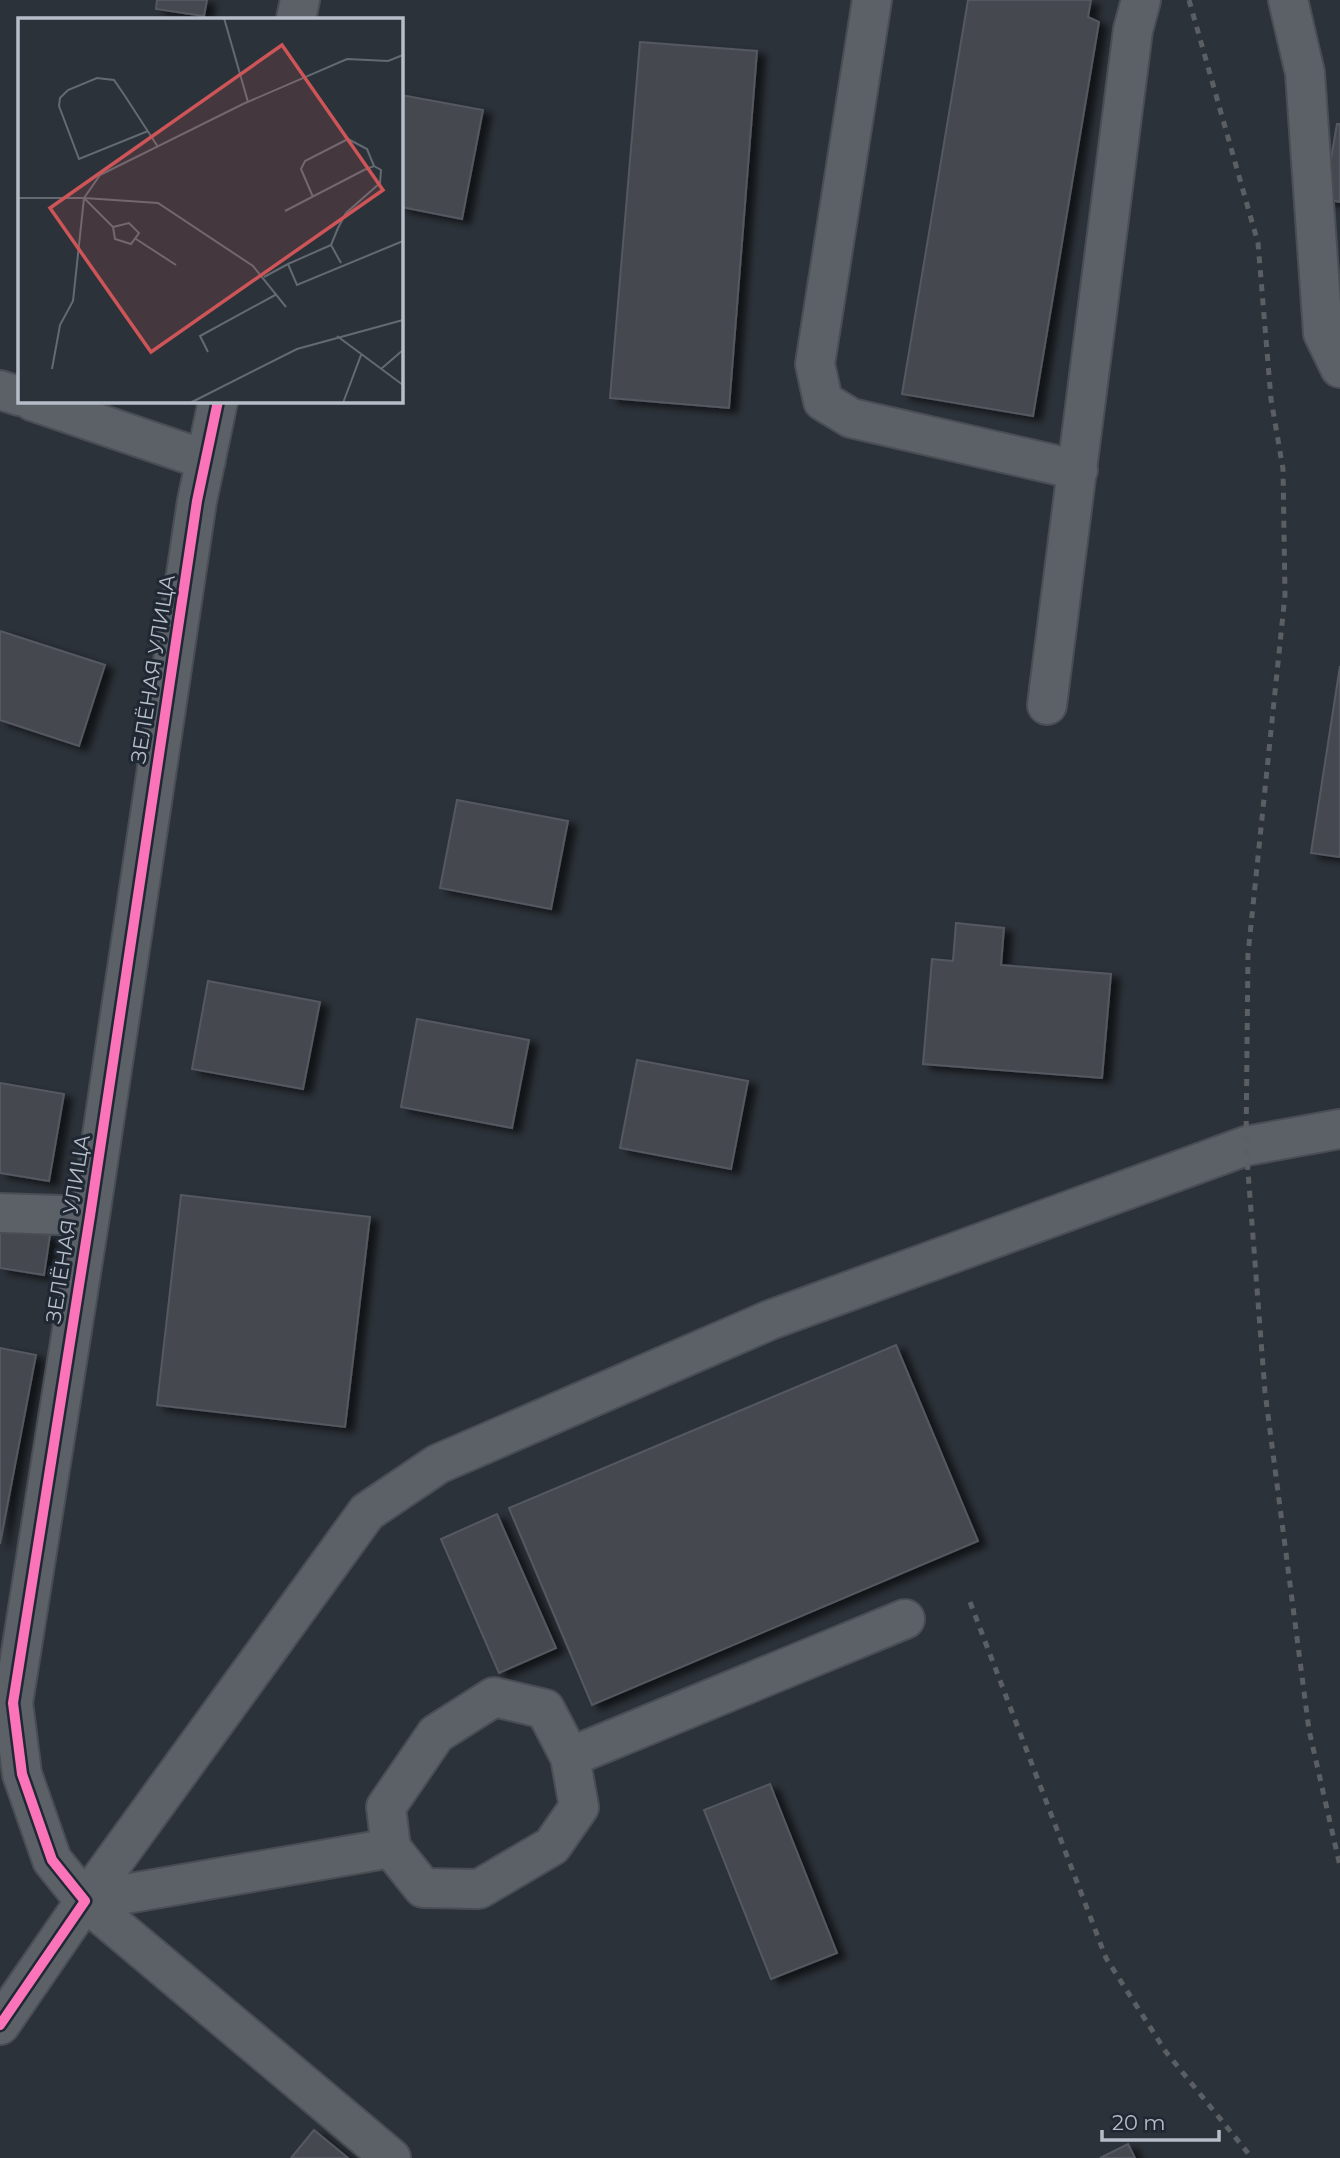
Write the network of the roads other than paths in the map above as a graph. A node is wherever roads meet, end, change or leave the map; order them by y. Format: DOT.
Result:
graph roads {
  1 [pos="300,0"];
  2 [pos="873,0"];
  3 [pos="1141,0"];
  4 [pos="1288,0"];
  5 [pos="296,18"];
  6 [pos="1340,368"];
  7 [pos="0,390"];
  8 [pos="18,396"];
  9 [pos="35,402"];
  10 [pos="218,402"];
  11 [pos="206,460"];
  12 [pos="1078,470"];
  13 [pos="1046,705"];
  14 [pos="1340,1129"];
  15 [pos="0,1213"];
  16 [pos="90,1216"];
  17 [pos="905,1619"];
  18 [pos="570,1756"];
  19 [pos="391,1848"];
  20 [pos="85,1901"];
  21 [pos="0,2025"];
  22 [pos="391,2158"];
  1 -- 5 [label="street"];
  2 -- 12 [label="street"];
  3 -- 12 [label="street"];
  4 -- 6 [label="street"];
  7 -- 8 [label="street"];
  9 -- 11 [label="street"];
  10 -- 11 [label="street, ЗЕЛЁНАЯ УЛИЦА"];
  11 -- 16 [label="street, ЗЕЛЁНАЯ УЛИЦА"];
  12 -- 13 [label="street"];
  14 -- 20 [label="street"];
  15 -- 16 [label="street"];
  16 -- 20 [label="street, ЗЕЛЁНАЯ УЛИЦА"];
  17 -- 18 [label="street"];
  18 -- 19 [label="street"];
  18 -- 19 [label="street"];
  19 -- 20 [label="street"];
  20 -- 21 [label="street"];
  20 -- 22 [label="street, ЗЕЛЁНАЯ УЛИЦА"];
}
